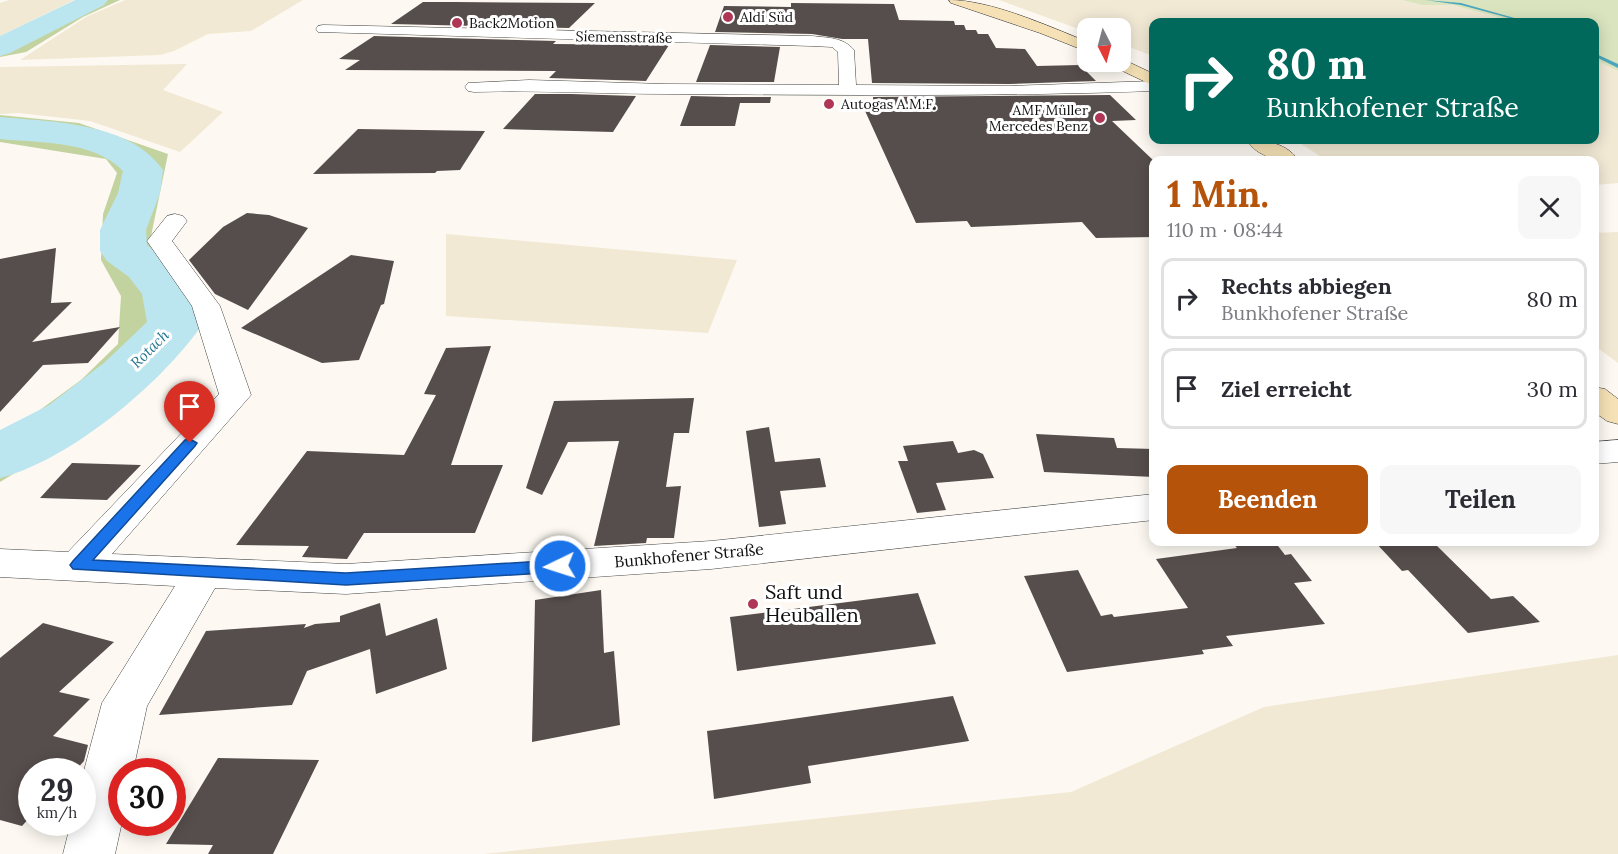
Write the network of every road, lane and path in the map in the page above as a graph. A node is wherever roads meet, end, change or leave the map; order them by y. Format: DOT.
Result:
graph roads {
  1 [pos="956,0"];
  2 [pos="323,29"];
  3 [pos="1077,43"];
  4 [pos="1131,70"];
  5 [pos="1149,78"];
  6 [pos="1149,86"];
  7 [pos="474,87"];
  8 [pos="848,90"];
  9 [pos="1262,144"];
  10 [pos="1282,156"];
  11 [pos="175,221"];
  12 [pos="1599,400"];
  13 [pos="1618,414"];
  14 [pos="1618,451"];
  15 [pos="1599,453"];
  16 [pos="1149,508"];
  17 [pos="0,563"];
  18 [pos="78,565"];
  19 [pos="204,572"];
  20 [pos="89,854"];
  1 -- 3 [label="street"];
  2 -- 8 [label="street, Siemensstraße"];
  4 -- 5 [label="street"];
  6 -- 8 [label="street"];
  7 -- 8 [label="street"];
  9 -- 10 [label="street"];
  11 -- 18 [label="street"];
  12 -- 13 [label="street"];
  14 -- 15 [label="street"];
  16 -- 19 [label="street, Bunkhofener Straße"];
  17 -- 18 [label="street, Bunkhofener Straße"];
  18 -- 19 [label="street, Bunkhofener Straße"];
  19 -- 20 [label="street"];
}
